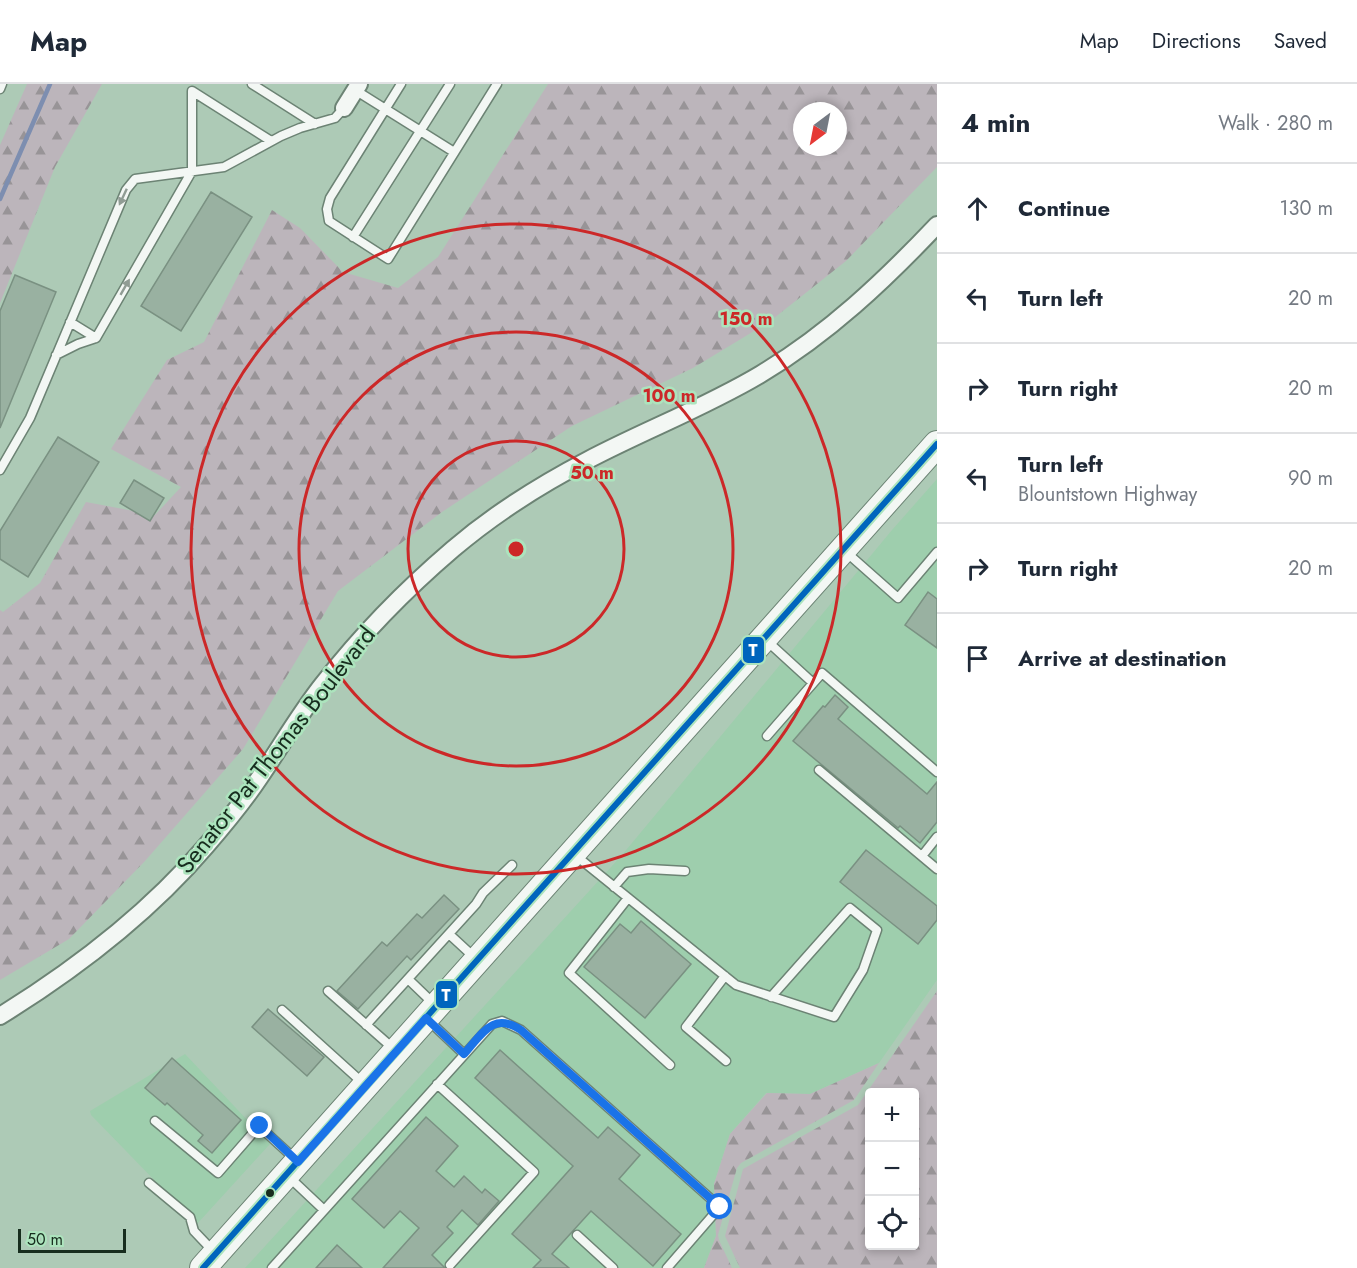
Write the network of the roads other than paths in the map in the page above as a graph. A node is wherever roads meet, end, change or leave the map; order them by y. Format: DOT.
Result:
graph roads {
  1 [pos="2,84"];
  2 [pos="252,84"];
  3 [pos="401,84"];
  4 [pos="450,84"];
  5 [pos="497,84"];
  6 [pos="194,87"];
  7 [pos="357,87"];
  8 [pos="0,89"];
  9 [pos="344,108"];
  10 [pos="386,109"];
  11 [pos="315,124"];
  12 [pos="420,130"];
  13 [pos="271,141"];
  14 [pos="454,152"];
  15 [pos="192,171"];
  16 [pos="937,225"];
  17 [pos="353,237"];
  18 [pos="70,322"];
  19 [pos="96,338"];
  20 [pos="57,356"];
  21 [pos="937,444"];
  22 [pos="0,470"];
  23 [pos="843,549"];
  24 [pos="937,552"];
  25 [pos="764,638"];
  26 [pos="813,683"];
  27 [pos="767,736"];
  28 [pos="819,770"];
  29 [pos="937,772"];
  30 [pos="937,837"];
  31 [pos="572,853"];
  32 [pos="922,856"];
  33 [pos="512,865"];
  34 [pos="937,868"];
  35 [pos="685,871"];
  36 [pos="614,887"];
  37 [pos="628,898"];
  38 [pos="449,933"];
  39 [pos="477,960"];
  40 [pos="725,976"];
  41 [pos="408,979"];
  42 [pos="328,991"];
  43 [pos="771,997"];
  44 [pos="282,1010"];
  45 [pos="431,1012"];
  46 [pos="0,1016"];
  47 [pos="366,1025"];
  48 [pos="396,1051"];
  49 [pos="464,1054"];
  50 [pos="726,1061"];
  51 [pos="670,1065"];
  52 [pos="437,1084"];
  53 [pos="366,1085"];
  54 [pos="155,1121"];
  55 [pos="292,1168"];
  56 [pos="149,1183"];
  57 [pos="324,1210"];
  58 [pos="577,1235"];
  59 [pos="209,1261"];
  60 [pos="450,1265"];
  61 [pos="272,1268"];
  62 [pos="613,1268"];
  63 [pos="667,1268"];
  1 -- 8 [label="lane"];
  2 -- 11 [label="lane"];
  3 -- 10 [label="lane"];
  4 -- 12 [label="lane"];
  5 -- 14 [label="lane"];
  6 -- 13 [label="lane"];
  6 -- 15 [label="lane"];
  7 -- 9 [label="street"];
  7 -- 10 [label="lane"];
  9 -- 11 [label="lane"];
  10 -- 12 [label="lane"];
  10 -- 17 [label="lane"];
  11 -- 13 [label="lane"];
  12 -- 14 [label="lane"];
  12 -- 17 [label="lane"];
  13 -- 15 [label="lane"];
  14 -- 17 [label="lane"];
  15 -- 18 [label="lane, one-way"];
  19 -- 15 [label="lane, one-way"];
  16 -- 46 [label="street, Senator Pat Thomas Boulevard"];
  18 -- 19 [label="lane"];
  18 -- 20 [label="lane"];
  19 -- 20 [label="lane"];
  20 -- 22 [label="lane"];
  21 -- 23 [label="main road"];
  23 -- 24 [label="lane"];
  23 -- 25 [label="main road"];
  25 -- 26 [label="lane"];
  25 -- 31 [label="main road"];
  26 -- 27 [label="lane"];
  26 -- 29 [label="lane"];
  28 -- 32 [label="lane"];
  30 -- 32 [label="lane"];
  31 -- 36 [label="lane"];
  31 -- 39 [label="main road"];
  32 -- 34 [label="lane"];
  33 -- 38 [label="lane"];
  35 -- 36 [label="lane"];
  36 -- 37 [label="lane"];
  37 -- 40 [label="lane"];
  37 -- 51 [label="lane"];
  38 -- 39 [label="lane"];
  38 -- 41 [label="lane"];
  39 -- 45 [label="main road"];
  40 -- 43 [label="lane"];
  40 -- 50 [label="lane"];
  41 -- 45 [label="lane"];
  41 -- 47 [label="lane"];
  42 -- 47 [label="lane"];
  43 -- 43 [label="lane"];
  44 -- 53 [label="lane"];
  45 -- 48 [label="main road"];
  45 -- 49 [label="lane"];
  47 -- 48 [label="lane"];
  48 -- 53 [label="main road"];
  49 -- 52 [label="lane"];
  49 -- 63 [label="lane"];
  52 -- 57 [label="lane"];
  52 -- 60 [label="lane"];
  53 -- 55 [label="main road"];
  54 -- 55 [label="lane"];
  55 -- 57 [label="lane"];
  55 -- 59 [label="main road"];
  56 -- 59 [label="lane"];
  57 -- 61 [label="lane"];
  58 -- 62 [label="lane"];
}
